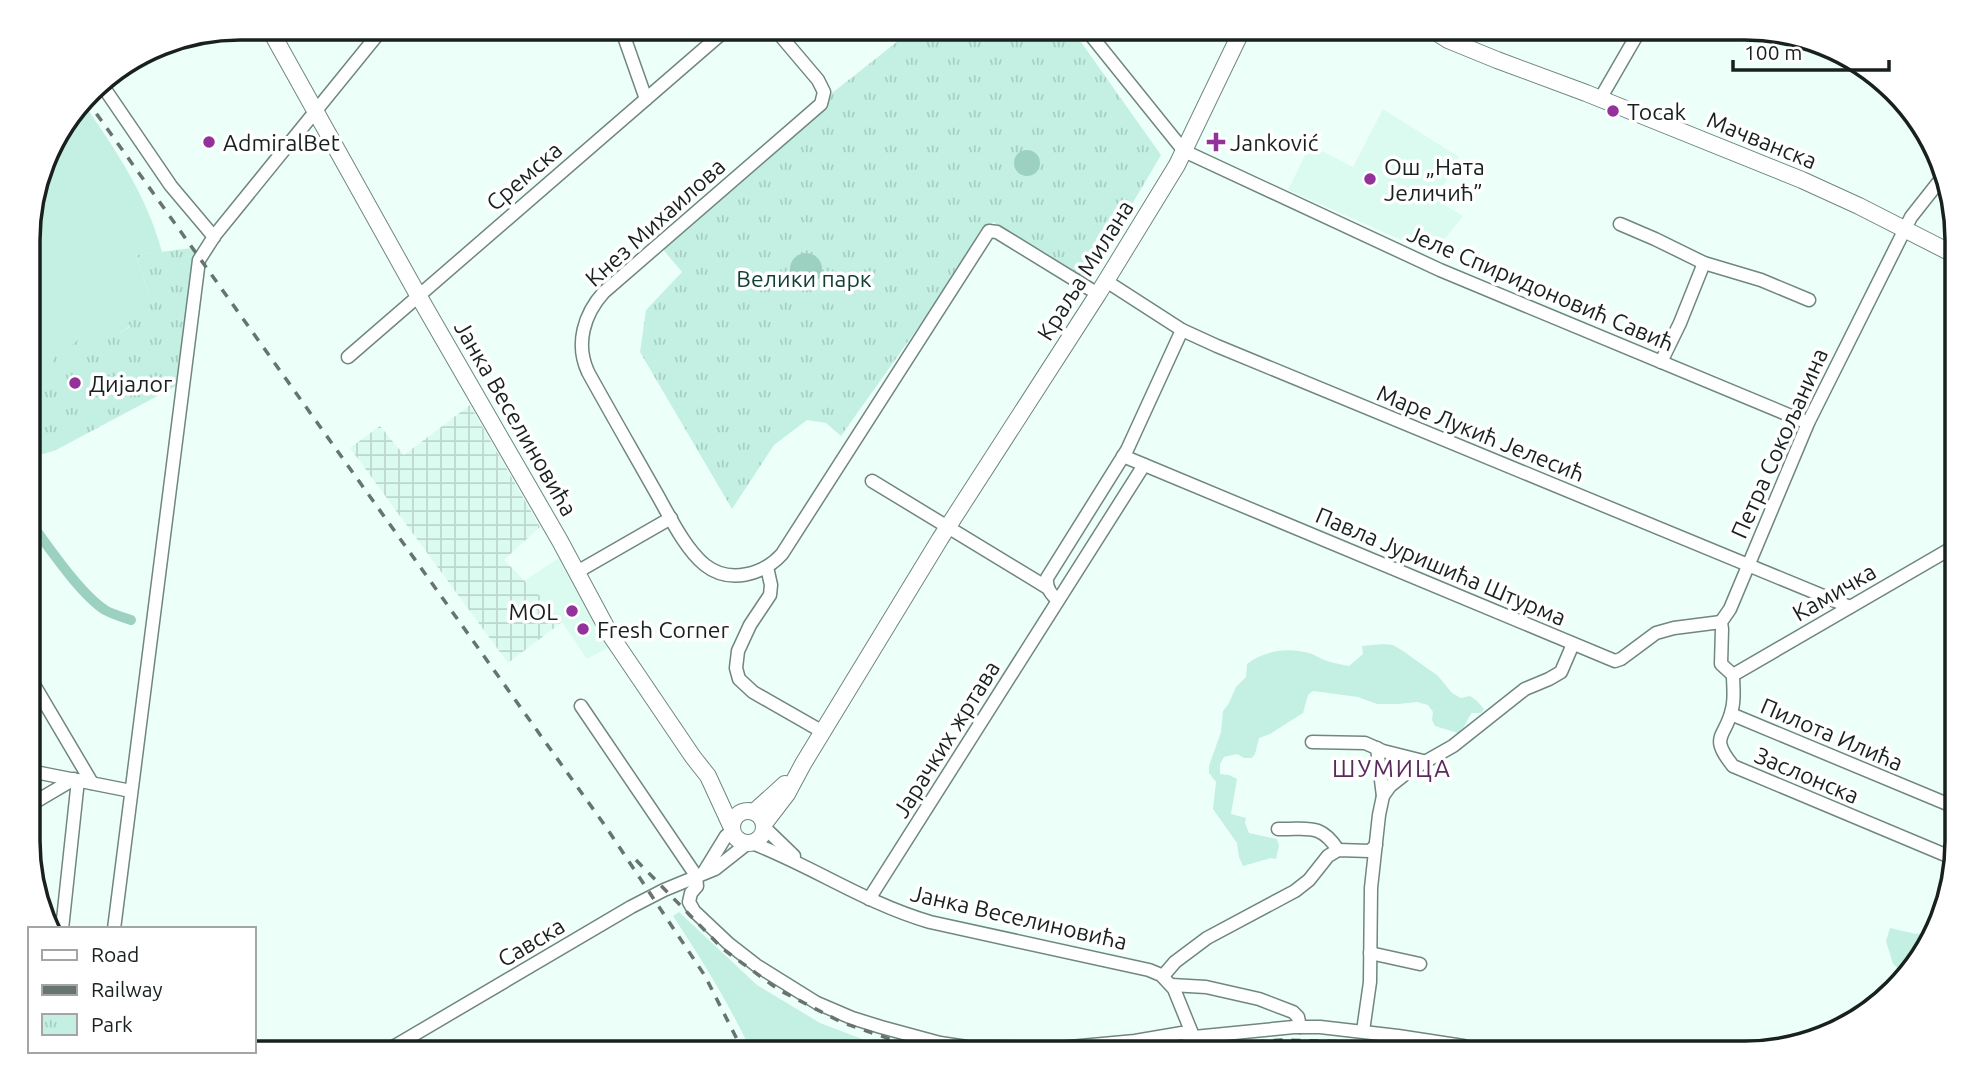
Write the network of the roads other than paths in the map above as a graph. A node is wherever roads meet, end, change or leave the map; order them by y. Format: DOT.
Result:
graph roads {
  1 [pos="276,40"];
  2 [pos="373,40"];
  3 [pos="625,40"];
  4 [pos="714,40"];
  5 [pos="784,40"];
  6 [pos="1095,40"];
  7 [pos="1237,40"];
  8 [pos="1448,40"];
  9 [pos="1634,40"];
  10 [pos="106,92"];
  11 [pos="646,99"];
  12 [pos="1600,99"];
  13 [pos="316,111"];
  14 [pos="1184,151"];
  15 [pos="1937,185"];
  16 [pos="1619,225"];
  17 [pos="1905,230"];
  18 [pos="214,237"];
  19 [pos="1945,250"];
  20 [pos="1704,263"];
  21 [pos="1102,287"];
  22 [pos="418,295"];
  23 [pos="1809,300"];
  24 [pos="1182,330"];
  25 [pos="348,357"];
  26 [pos="1661,362"];
  27 [pos="1808,423"];
  28 [pos="1123,456"];
  29 [pos="1144,465"];
  30 [pos="872,481"];
  31 [pos="671,518"];
  32 [pos="948,527"];
  33 [pos="1945,551"];
  34 [pos="1748,565"];
  35 [pos="767,567"];
  36 [pos="577,572"];
  37 [pos="1048,588"];
  38 [pos="1058,600"];
  39 [pos="1850,607"];
  40 [pos="1720,622"];
  41 [pos="1573,644"];
  42 [pos="1733,675"];
  43 [pos="40,695"];
  44 [pos="581,706"];
  45 [pos="1731,714"];
  46 [pos="822,732"];
  47 [pos="1312,742"];
  48 [pos="1377,748"];
  49 [pos="1423,761"];
  50 [pos="40,773"];
  51 [pos="708,776"];
  52 [pos="76,780"];
  53 [pos="92,783"];
  54 [pos="131,791"];
  55 [pos="1383,796"];
  56 [pos="40,800"];
  57 [pos="1945,803"];
  58 [pos="756,819"];
  59 [pos="732,828"];
  60 [pos="1278,829"];
  61 [pos="750,843"];
  62 [pos="1376,845"];
  63 [pos="1338,850"];
  64 [pos="1944,854"];
  65 [pos="804,866"];
  66 [pos="699,875"];
  67 [pos="670,888"];
  68 [pos="869,900"];
  69 [pos="689,902"];
  70 [pos="62,927"];
  71 [pos="114,927"];
  72 [pos="1370,953"];
  73 [pos="1420,964"];
  74 [pos="1167,981"];
  75 [pos="1300,1027"];
  76 [pos="1363,1031"];
  77 [pos="1194,1037"];
  78 [pos="1138,1040"];
  79 [pos="1195,1040"];
  80 [pos="1424,1040"];
  81 [pos="404,1041"];
  82 [pos="930,1041"];
  1 -- 13 [label="main road, Јанка Веселиновића"];
  2 -- 13 [label="street"];
  3 -- 11 [label="street"];
  4 -- 11 [label="street, Сремска"];
  5 -- 31 [label="street, Кнез Михаилова"];
  6 -- 14 [label="street"];
  7 -- 14 [label="main road, Краља Милана"];
  8 -- 12 [label="main road, Мачванска"];
  9 -- 12 [label="street"];
  10 -- 18 [label="street"];
  11 -- 22 [label="street, Сремска"];
  12 -- 17 [label="main road, Мачванска"];
  13 -- 18 [label="street"];
  13 -- 22 [label="main road, Јанка Веселиновића"];
  14 -- 21 [label="main road, Краља Милана"];
  14 -- 26 [label="street, Јеле Спиридоновић Савић"];
  15 -- 17 [label="street, Петра Сокољанина"];
  16 -- 20 [label="street"];
  17 -- 19 [label="main road, Мачванска"];
  17 -- 27 [label="street, Петра Сокољанина"];
  18 -- 54 [label="street"];
  20 -- 23 [label="street"];
  20 -- 26 [label="street"];
  21 -- 24 [label="street, Маре Лукић Јелесић"];
  21 -- 32 [label="main road, Краља Милана"];
  21 -- 35 [label="street"];
  22 -- 25 [label="street, Сремска"];
  22 -- 36 [label="main road, Јанка Веселиновића"];
  24 -- 28 [label="street"];
  24 -- 34 [label="street, Маре Лукић Јелесић"];
  26 -- 27 [label="street, Јеле Спиридоновић Савић"];
  27 -- 34 [label="street, Петра Сокољанина"];
  28 -- 29 [label="street"];
  28 -- 37 [label="street"];
  29 -- 38 [label="street, Јарачких жртава"];
  29 -- 41 [label="street, Павла Јуришића Штурма"];
  30 -- 32 [label="street"];
  31 -- 35 [label="street, Кнез Михаилова"];
  31 -- 36 [label="street"];
  32 -- 37 [label="street"];
  32 -- 46 [label="main road, Краља Милана"];
  33 -- 39 [label="street, Камичка"];
  34 -- 39 [label="street, Маре Лукић Јелесић"];
  34 -- 40 [label="street, Петра Сокољанина"];
  35 -- 46 [label="street"];
  36 -- 51 [label="main road, Јанка Веселиновића"];
  37 -- 38 [label="street"];
  38 -- 68 [label="street, Јарачких жртава"];
  39 -- 42 [label="street, Камичка"];
  40 -- 41 [label="street, Павла Јуришића Штурма"];
  40 -- 42 [label="street, Петра Сокољанина"];
  41 -- 49 [label="street"];
  42 -- 45 [label="street, Заслонска"];
  43 -- 53 [label="street"];
  44 -- 66 [label="street"];
  45 -- 57 [label="street, Пилота Илића"];
  45 -- 64 [label="street, Заслонска"];
  46 -- 58 [label="main road, Краља Милана"];
  47 -- 48 [label="street"];
  48 -- 49 [label="street"];
  48 -- 55 [label="street"];
  49 -- 55 [label="street"];
  50 -- 52 [label="street"];
  51 -- 58 [label="main road"];
  51 -- 59 [label="main road, Јанка Веселиновића"];
  52 -- 53 [label="street"];
  52 -- 56 [label="street"];
  52 -- 70 [label="street"];
  53 -- 54 [label="street"];
  54 -- 71 [label="street"];
  55 -- 62 [label="street"];
  58 -- 59 [label="main road"];
  58 -- 61 [label="main road"];
  58 -- 65 [label="street, Јанка Веселиновића"];
  59 -- 61 [label="main road"];
  59 -- 66 [label="street"];
  60 -- 63 [label="street"];
  61 -- 65 [label="street, Јанка Веселиновића"];
  61 -- 66 [label="street, Савска"];
  62 -- 63 [label="street"];
  62 -- 72 [label="street"];
  63 -- 74 [label="street"];
  65 -- 68 [label="street, Јанка Веселиновића"];
  66 -- 67 [label="street, Савска"];
  66 -- 69 [label="street"];
  67 -- 69 [label="street"];
  67 -- 81 [label="street, Савска"];
  68 -- 74 [label="street, Јанка Веселиновића"];
  69 -- 82 [label="street"];
  72 -- 73 [label="street"];
  72 -- 76 [label="street"];
  74 -- 75 [label="street, Јанка Веселиновића"];
  74 -- 77 [label="street"];
  75 -- 76 [label="street"];
  75 -- 77 [label="street"];
  76 -- 80 [label="street"];
  77 -- 78 [label="street"];
  77 -- 79 [label="street"];
}
